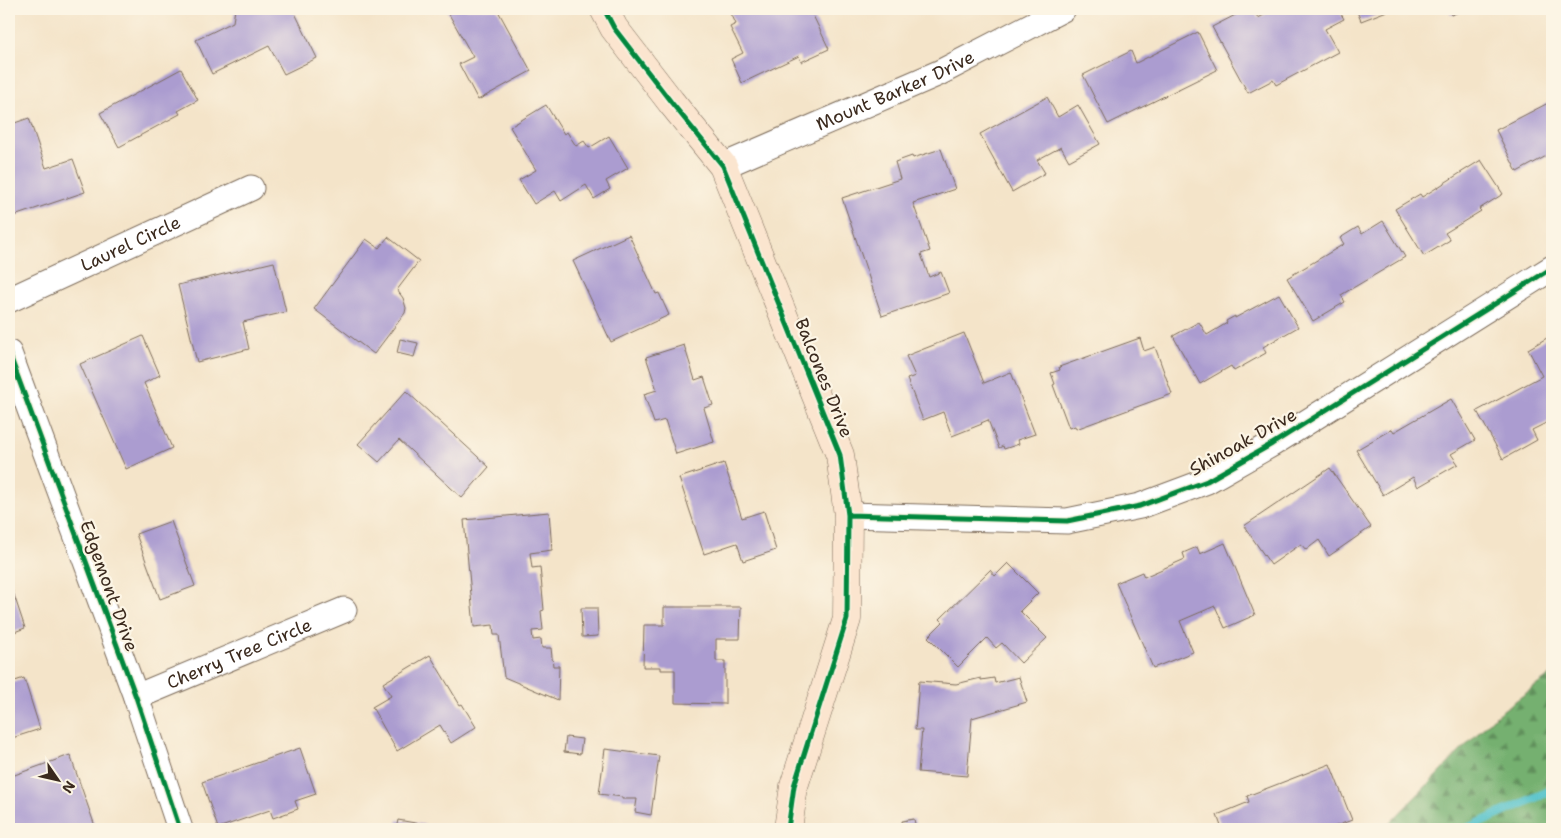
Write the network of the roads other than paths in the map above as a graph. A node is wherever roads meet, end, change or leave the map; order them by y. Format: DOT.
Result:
graph roads {
  1 [pos="604,9"];
  2 [pos="1063,9"];
  3 [pos="723,166"];
  4 [pos="251,188"];
  5 [pos="1552,268"];
  6 [pos="9,300"];
  7 [pos="9,353"];
  8 [pos="848,515"];
  9 [pos="344,610"];
  10 [pos="136,697"];
  11 [pos="180,829"];
  12 [pos="788,829"];
  1 -- 3 [label="street, Balcones Drive"];
  2 -- 3 [label="street, Mount Barker Drive"];
  3 -- 8 [label="street, Balcones Drive"];
  4 -- 6 [label="street, Laurel Circle"];
  5 -- 8 [label="street, Shinoak Drive"];
  7 -- 10 [label="street, Edgemont Drive"];
  8 -- 12 [label="street, Balcones Drive"];
  9 -- 10 [label="street, Cherry Tree Circle"];
  10 -- 11 [label="street, Edgemont Drive"];
}
